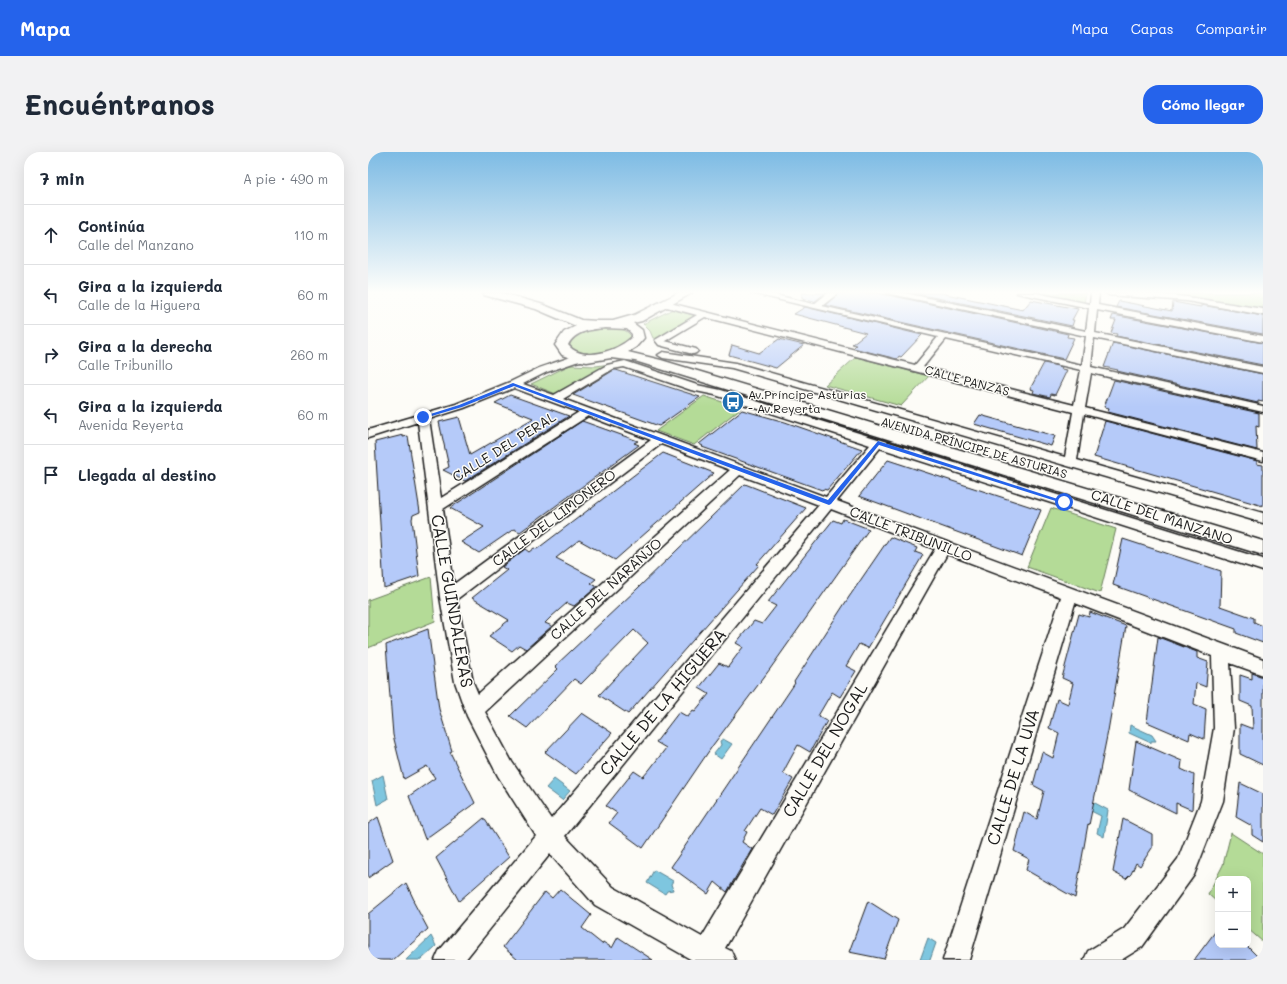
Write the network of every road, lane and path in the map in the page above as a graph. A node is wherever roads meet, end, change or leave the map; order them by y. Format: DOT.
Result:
graph roads {
  1 [pos="571,331"];
  2 [pos="575,331"];
  3 [pos="627,331"];
  4 [pos="640,331"];
  5 [pos="676,331"];
  6 [pos="770,331"];
  7 [pos="921,331"];
  8 [pos="1075,331"];
  9 [pos="1091,331"];
  10 [pos="1219,331"];
  11 [pos="1091,334"];
  12 [pos="568,335"];
  13 [pos="944,336"];
  14 [pos="1263,339"];
  15 [pos="636,344"];
  16 [pos="563,350"];
  17 [pos="663,355"];
  18 [pos="587,357"];
  19 [pos="733,365"];
  20 [pos="917,368"];
  21 [pos="1086,369"];
  22 [pos="543,370"];
  23 [pos="1263,370"];
  24 [pos="514,384"];
  25 [pos="717,392"];
  26 [pos="554,399"];
  27 [pos="1263,409"];
  28 [pos="1079,411"];
  29 [pos="587,412"];
  30 [pos="423,417"];
  31 [pos="368,434"];
  32 [pos="660,439"];
  33 [pos="878,443"];
  34 [pos="1263,457"];
  35 [pos="1070,463"];
  36 [pos="738,469"];
  37 [pos="829,503"];
  38 [pos="436,507"];
  39 [pos="1263,518"];
  40 [pos="1263,533"];
  41 [pos="944,546"];
  42 [pos="1263,548"];
  43 [pos="1263,565"];
  44 [pos="1070,594"];
  45 [pos="448,597"];
  46 [pos="1221,651"];
  47 [pos="1263,666"];
  48 [pos="474,710"];
  49 [pos="550,837"];
  50 [pos="714,957"];
  51 [pos="448,960"];
  52 [pos="956,960"];
  53 [pos="1097,960"];
  1 -- 12 [label="street"];
  2 -- 12 [label="street"];
  3 -- 15 [label="street"];
  4 -- 15 [label="street"];
  5 -- 19 [label="street, AVENIDA PRÍNCIPE DE ASTURIAS"];
  6 -- 20 [label="street, CALLE PANZAS"];
  7 -- 13 [label="street"];
  8 -- 11 [label="street"];
  9 -- 11 [label="street"];
  10 -- 14 [label="street"];
  11 -- 21 [label="street"];
  11 -- 23 [label="street"];
  12 -- 16 [label="street"];
  13 -- 20 [label="street"];
  13 -- 21 [label="street"];
  15 -- 17 [label="street, AVENIDA PRÍNCIPE DE ASTURIAS"];
  15 -- 18 [label="street, AVENIDA PRÍNCIPE DE ASTURIAS"];
  15 -- 25 [label="street, AVENIDA PRÍNCIPE DE ASTURIAS"];
  15 -- 42 [label="street, AVENIDA PRÍNCIPE DE ASTURIAS"];
  16 -- 18 [label="street, AVENIDA PRÍNCIPE DE ASTURIAS"];
  16 -- 22 [label="street"];
  17 -- 19 [label="street, AVENIDA PRÍNCIPE DE ASTURIAS"];
  17 -- 40 [label="street, AVENIDA PRÍNCIPE DE ASTURIAS"];
  18 -- 22 [label="street"];
  19 -- 35 [label="street, AVENIDA PRÍNCIPE DE ASTURIAS"];
  20 -- 28 [label="street, CALLE PANZAS"];
  21 -- 27 [label="street"];
  21 -- 28 [label="street"];
  22 -- 24 [label="street"];
  24 -- 26 [label="street, CALLE TRIBUNILLO"];
  24 -- 30 [label="street"];
  25 -- 26 [label="street, CALLE DEL MANZANO"];
  25 -- 33 [label="street, CALLE DEL MANZANO"];
  26 -- 29 [label="street, CALLE TRIBUNILLO"];
  28 -- 34 [label="street, CALLE PANZAS"];
  28 -- 35 [label="street"];
  29 -- 32 [label="street, CALLE TRIBUNILLO"];
  29 -- 38 [label="street, CALLE DEL PERAL"];
  30 -- 31 [label="street"];
  30 -- 38 [label="street, CALLE GUINDALERAS"];
  32 -- 36 [label="street, CALLE TRIBUNILLO"];
  32 -- 45 [label="street, CALLE DEL LIMONERO"];
  33 -- 37 [label="street, CALLE DE LA HIGUERA"];
  33 -- 43 [label="street, CALLE DEL MANZANO"];
  35 -- 39 [label="street, AVENIDA PRÍNCIPE DE ASTURIAS"];
  36 -- 37 [label="street, CALLE TRIBUNILLO"];
  36 -- 48 [label="street, CALLE DEL NARANJO"];
  37 -- 41 [label="street, CALLE TRIBUNILLO"];
  37 -- 49 [label="street, CALLE DE LA HIGUERA"];
  38 -- 45 [label="street, CALLE GUINDALERAS"];
  41 -- 44 [label="street, CALLE TRIBUNILLO"];
  41 -- 50 [label="street, CALLE DEL NOGAL"];
  44 -- 46 [label="street, CALLE TRIBUNILLO"];
  44 -- 52 [label="street, CALLE DE LA UVA"];
  45 -- 48 [label="street, CALLE GUINDALERAS"];
  46 -- 47 [label="street, CALLE TRIBUNILLO"];
  46 -- 53 [label="street"];
  48 -- 49 [label="street, CALLE GUINDALERAS"];
  49 -- 50 [label="street, CALLE GUINDALERAS"];
  49 -- 51 [label="street, CALLE DE LA HIGUERA"];
}
